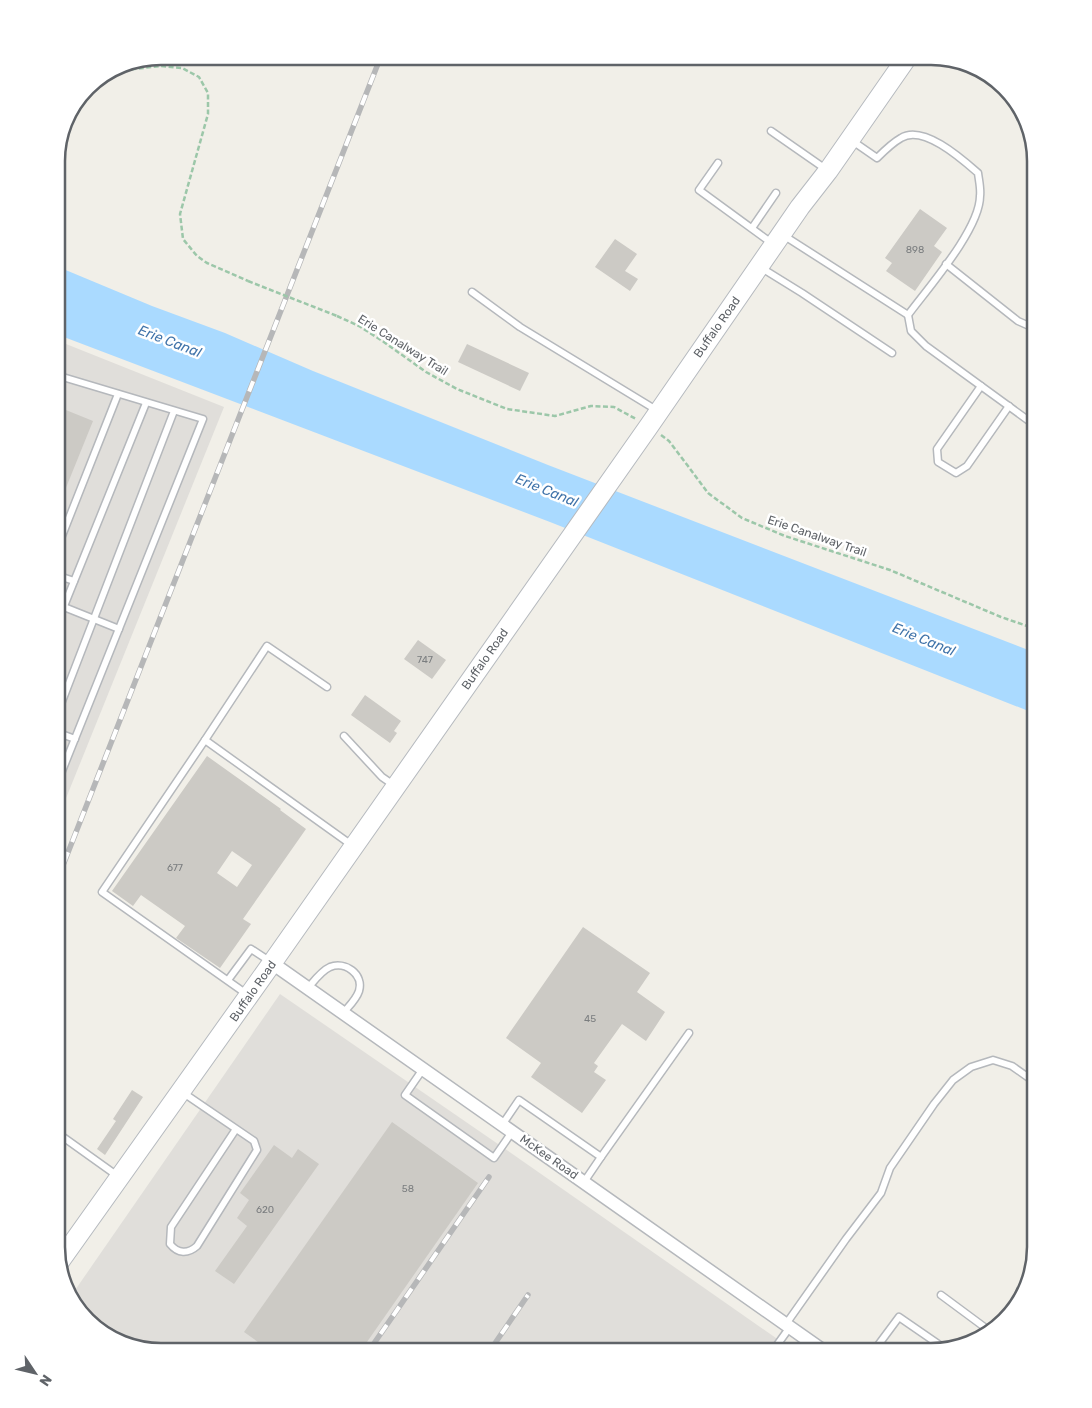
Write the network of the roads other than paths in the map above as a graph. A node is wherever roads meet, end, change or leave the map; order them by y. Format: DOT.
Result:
graph roads {
  1 [pos="902,65"];
  2 [pos="771,131"];
  3 [pos="850,140"];
  4 [pos="718,163"];
  5 [pos="828,171"];
  6 [pos="776,193"];
  7 [pos="752,228"];
  8 [pos="778,239"];
  9 [pos="946,264"];
  10 [pos="759,267"];
  11 [pos="472,292"];
  12 [pos="908,315"];
  13 [pos="1027,325"];
  14 [pos="892,352"];
  15 [pos="65,378"];
  16 [pos="981,386"];
  17 [pos="118,394"];
  18 [pos="146,403"];
  19 [pos="1009,406"];
  20 [pos="174,410"];
  21 [pos="654,418"];
  22 [pos="1027,419"];
  23 [pos="65,528"];
  24 [pos="65,578"];
  25 [pos="74,581"];
  26 [pos="65,604"];
  27 [pos="65,607"];
  28 [pos="94,620"];
  29 [pos="119,630"];
  30 [pos="327,687"];
  31 [pos="65,693"];
  32 [pos="65,735"];
  33 [pos="344,736"];
  34 [pos="75,739"];
  35 [pos="205,740"];
  36 [pos="65,764"];
  37 [pos="396,787"];
  38 [pos="354,846"];
  39 [pos="272,963"];
  40 [pos="228,980"];
  41 [pos="308,988"];
  42 [pos="249,995"];
  43 [pos="343,1013"];
  44 [pos="689,1033"];
  45 [pos="423,1069"];
  46 [pos="1027,1077"];
  47 [pos="181,1091"];
  48 [pos="507,1128"];
  49 [pos="236,1129"];
  50 [pos="65,1138"];
  51 [pos="602,1157"];
  52 [pos="120,1177"];
  53 [pos="584,1182"];
  54 [pos="66,1253"];
  55 [pos="941,1295"];
  56 [pos="788,1326"];
  57 [pos="984,1327"];
  58 [pos="778,1343"];
  59 [pos="812,1343"];
  60 [pos="880,1343"];
  61 [pos="936,1343"];
  1 -- 3 [label="main road, Buffalo Road"];
  2 -- 5 [label="lane"];
  3 -- 5 [label="main road, Buffalo Road"];
  3 -- 9 [label="lane"];
  4 -- 7 [label="lane"];
  5 -- 8 [label="main road, Buffalo Road"];
  6 -- 7 [label="lane"];
  7 -- 8 [label="lane"];
  8 -- 10 [label="main road, Buffalo Road"];
  8 -- 12 [label="lane"];
  9 -- 12 [label="lane"];
  9 -- 13 [label="lane"];
  10 -- 14 [label="lane"];
  10 -- 21 [label="main road, Buffalo Road"];
  11 -- 21 [label="lane"];
  12 -- 16 [label="lane"];
  15 -- 17 [label="lane"];
  16 -- 19 [label="lane"];
  16 -- 19 [label="lane"];
  17 -- 18 [label="lane"];
  17 -- 23 [label="lane"];
  18 -- 20 [label="lane"];
  18 -- 25 [label="lane"];
  19 -- 22 [label="lane"];
  20 -- 28 [label="lane"];
  20 -- 29 [label="lane"];
  21 -- 37 [label="main road, Buffalo Road"];
  24 -- 25 [label="lane"];
  25 -- 26 [label="lane"];
  27 -- 28 [label="lane"];
  28 -- 29 [label="lane"];
  28 -- 31 [label="lane"];
  29 -- 34 [label="lane"];
  30 -- 35 [label="lane"];
  32 -- 34 [label="lane"];
  33 -- 37 [label="lane"];
  34 -- 36 [label="lane"];
  35 -- 38 [label="lane"];
  35 -- 40 [label="lane"];
  37 -- 38 [label="main road, Buffalo Road"];
  38 -- 39 [label="main road, Buffalo Road"];
  39 -- 40 [label="lane"];
  39 -- 41 [label="street, McKee Road"];
  39 -- 42 [label="main road, Buffalo Road"];
  40 -- 42 [label="lane"];
  41 -- 43 [label="street, McKee Road"];
  41 -- 43 [label="lane"];
  42 -- 47 [label="main road, Buffalo Road"];
  43 -- 45 [label="street, McKee Road"];
  44 -- 51 [label="lane"];
  45 -- 48 [label="street, McKee Road"];
  45 -- 48 [label="lane"];
  46 -- 56 [label="lane"];
  47 -- 49 [label="lane"];
  47 -- 52 [label="main road, Buffalo Road"];
  48 -- 51 [label="lane"];
  48 -- 53 [label="street, McKee Road"];
  49 -- 49 [label="lane"];
  50 -- 52 [label="lane"];
  51 -- 53 [label="lane"];
  52 -- 54 [label="main road, Buffalo Road"];
  53 -- 56 [label="street, McKee Road"];
  55 -- 57 [label="lane"];
  56 -- 58 [label="lane"];
  56 -- 59 [label="street, McKee Road"];
  60 -- 61 [label="lane"];
}
